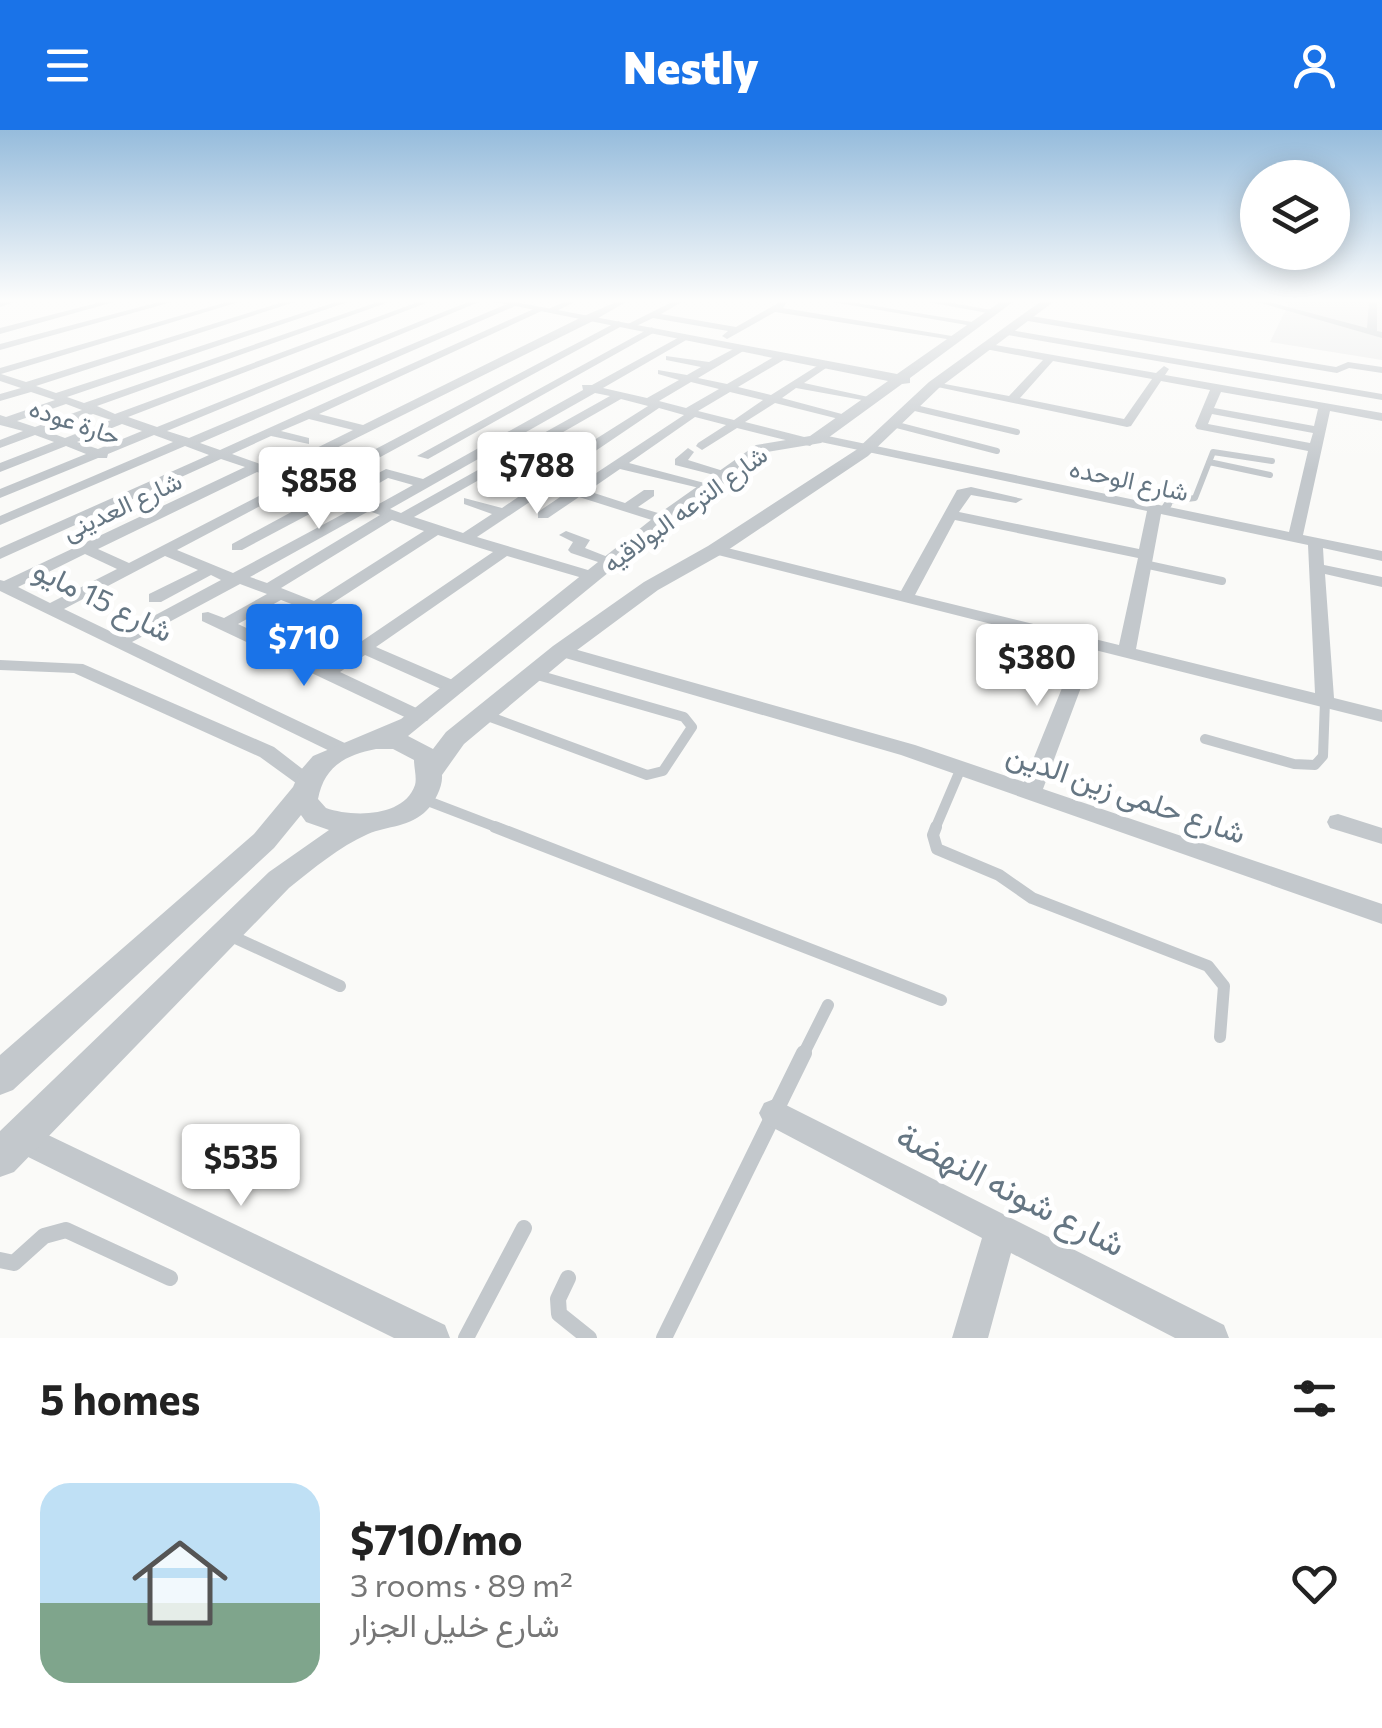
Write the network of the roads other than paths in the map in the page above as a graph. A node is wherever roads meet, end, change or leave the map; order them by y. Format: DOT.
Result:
graph roads {
  1 [pos="58,358"];
  2 [pos="114,358"];
  3 [pos="174,358"];
  4 [pos="228,358"];
  5 [pos="277,358"];
  6 [pos="335,358"];
  7 [pos="387,358"];
  8 [pos="434,358"];
  9 [pos="435,358"];
  10 [pos="507,358"];
  11 [pos="560,358"];
  12 [pos="601,358"];
  13 [pos="603,358"];
  14 [pos="644,358"];
  15 [pos="672,358"];
  16 [pos="724,358"];
  17 [pos="779,358"];
  18 [pos="795,358"];
  19 [pos="923,358"];
  20 [pos="969,358"];
  21 [pos="1050,358"];
  22 [pos="1052,358"];
  23 [pos="1159,358"];
  24 [pos="1232,358"];
  25 [pos="1265,358"];
  26 [pos="1169,360"];
  27 [pos="450,362"];
  28 [pos="1286,362"];
  29 [pos="633,364"];
  30 [pos="825,364"];
  31 [pos="711,366"];
  32 [pos="408,370"];
  33 [pos="1228,370"];
  34 [pos="1341,370"];
  35 [pos="1382,370"];
  36 [pos="662,372"];
  37 [pos="426,373"];
  38 [pos="344,377"];
  39 [pos="2,378"];
  40 [pos="690,378"];
  41 [pos="896,378"];
  42 [pos="1158,378"];
  43 [pos="560,380"];
  44 [pos="1280,380"];
  45 [pos="376,384"];
  46 [pos="793,384"];
  47 [pos="934,386"];
  48 [pos="28,387"];
  49 [pos="394,388"];
  50 [pos="590,388"];
  51 [pos="730,388"];
  52 [pos="1334,389"];
  53 [pos="1216,391"];
  54 [pos="620,395"];
  55 [pos="1382,397"];
  56 [pos="0,398"];
  57 [pos="62,398"];
  58 [pos="345,398"];
  59 [pos="772,398"];
  60 [pos="869,400"];
  61 [pos="1012,400"];
  62 [pos="362,402"];
  63 [pos="654,403"];
  64 [pos="18,405"];
  65 [pos="90,407"];
  66 [pos="911,407"];
  67 [pos="1207,410"];
  68 [pos="1324,410"];
  69 [pos="34,411"];
  70 [pos="691,412"];
  71 [pos="308,415"];
  72 [pos="254,416"];
  73 [pos="847,416"];
  74 [pos="1382,417"];
  75 [pos="120,418"];
  76 [pos="2,421"];
  77 [pos="798,422"];
  78 [pos="733,423"];
  79 [pos="893,424"];
  80 [pos="286,425"];
  81 [pos="156,430"];
  82 [pos="364,430"];
  83 [pos="34,431"];
  84 [pos="1319,431"];
  85 [pos="270,432"];
  86 [pos="1017,432"];
  87 [pos="460,435"];
  88 [pos="582,437"];
  89 [pos="814,440"];
  90 [pos="305,441"];
  91 [pos="601,441"];
  92 [pos="66,442"];
  93 [pos="189,442"];
  94 [pos="0,444"];
  95 [pos="494,444"];
  96 [pos="391,447"];
  97 [pos="867,448"];
  98 [pos="1315,448"];
  99 [pos="997,451"];
  100 [pos="98,454"];
  101 [pos="222,454"];
  102 [pos="422,456"];
  103 [pos="575,456"];
  104 [pos="1272,461"];
  105 [pos="1209,462"];
  106 [pos="130,465"];
  107 [pos="457,465"];
  108 [pos="532,465"];
  109 [pos="615,465"];
  110 [pos="259,466"];
  111 [pos="0,468"];
  112 [pos="276,472"];
  113 [pos="564,473"];
  114 [pos="726,474"];
  115 [pos="1270,475"];
  116 [pos="500,482"];
  117 [pos="308,483"];
  118 [pos="549,483"];
  119 [pos="424,484"];
  120 [pos="707,488"];
  121 [pos="535,492"];
  122 [pos="577,492"];
  123 [pos="649,492"];
  124 [pos="342,494"];
  125 [pos="0,496"];
  126 [pos="1016,499"];
  127 [pos="469,501"];
  128 [pos="623,506"];
  129 [pos="1159,509"];
  130 [pos="28,510"];
  131 [pos="387,511"];
  132 [pos="504,512"];
  133 [pos="951,514"];
  134 [pos="295,516"];
  135 [pos="544,516"];
  136 [pos="153,517"];
  137 [pos="600,519"];
  138 [pos="663,519"];
  139 [pos="0,522"];
  140 [pos="329,528"];
  141 [pos="436,530"];
  142 [pos="198,534"];
  143 [pos="566,535"];
  144 [pos="1295,538"];
  145 [pos="464,539"];
  146 [pos="1315,542"];
  147 [pos="237,547"];
  148 [pos="86,549"];
  149 [pos="165,550"];
  150 [pos="715,550"];
  151 [pos="504,552"];
  152 [pos="0,554"];
  153 [pos="1382,556"];
  154 [pos="1145,560"];
  155 [pos="610,562"];
  156 [pos="1317,568"];
  157 [pos="130,569"];
  158 [pos="210,569"];
  159 [pos="592,576"];
  160 [pos="237,579"];
  161 [pos="1222,580"];
  162 [pos="1382,582"];
  163 [pos="2,586"];
  164 [pos="274,592"];
  165 [pos="906,597"];
  166 [pos="155,598"];
  167 [pos="315,607"];
  168 [pos="51,610"];
  169 [pos="292,622"];
  170 [pos="119,642"];
  171 [pos="1089,642"];
  172 [pos="363,648"];
  173 [pos="562,650"];
  174 [pos="1127,652"];
  175 [pos="0,665"];
  176 [pos="327,673"];
  177 [pos="533,674"];
  178 [pos="455,688"];
  179 [pos="1325,701"];
  180 [pos="484,714"];
  181 [pos="1382,716"];
  182 [pos="420,717"];
  183 [pos="1205,739"];
  184 [pos="376,740"];
  185 [pos="342,750"];
  186 [pos="961,768"];
  187 [pos="432,770"];
  188 [pos="305,787"];
  189 [pos="1031,793"];
  190 [pos="420,798"];
  191 [pos="1338,822"];
  192 [pos="360,826"];
  193 [pos="1382,836"];
  194 [pos="1382,914"];
  195 [pos="226,933"];
  196 [pos="340,986"];
  197 [pos="941,1000"];
  198 [pos="828,1005"];
  199 [pos="1220,1037"];
  200 [pos="0,1078"];
  201 [pos="774,1113"];
  202 [pos="11,1148"];
  203 [pos="524,1228"];
  204 [pos="1001,1230"];
  205 [pos="0,1260"];
  206 [pos="170,1278"];
  207 [pos="568,1278"];
  208 [pos="1204,1336"];
  209 [pos="432,1338"];
  210 [pos="466,1338"];
  211 [pos="589,1338"];
  212 [pos="664,1338"];
  213 [pos="970,1338"];
  1 -- 39 [label="street"];
  2 -- 48 [label="street"];
  3 -- 57 [label="street"];
  4 -- 65 [label="street"];
  5 -- 75 [label="street"];
  6 -- 81 [label="street"];
  7 -- 38 [label="street"];
  8 -- 32 [label="street"];
  9 -- 27 [label="street"];
  10 -- 82 [label="street"];
  11 -- 96 [label="street"];
  12 -- 43 [label="street"];
  13 -- 29 [label="street"];
  14 -- 29 [label="street"];
  15 -- 31 [label="street"];
  16 -- 31 [label="street"];
  17 -- 51 [label="street"];
  18 -- 30 [label="street"];
  19 -- 41 [label="street, شارع الترعه البولاقيه"];
  20 -- 47 [label="street, شارع الترعه البولاقيه"];
  21 -- 61 [label="street"];
  22 -- 42 [label="street"];
  23 -- 26 [label="street"];
  24 -- 33 [label="street"];
  25 -- 28 [label="street"];
  26 -- 33 [label="street"];
  26 -- 42 [label="street"];
  28 -- 34 [label="street"];
  28 -- 44 [label="street"];
  29 -- 50 [label="street"];
  30 -- 41 [label="street"];
  30 -- 46 [label="street"];
  31 -- 40 [label="street"];
  32 -- 37 [label="street"];
  32 -- 45 [label="street"];
  33 -- 44 [label="street"];
  34 -- 35 [label="street"];
  34 -- 52 [label="street"];
  36 -- 40 [label="street"];
  38 -- 45 [label="street"];
  38 -- 72 [label="street"];
  39 -- 48 [label="street"];
  40 -- 51 [label="street"];
  40 -- 63 [label="street"];
  41 -- 47 [label="street"];
  41 -- 60 [label="street, شارع الترعه البولاقيه"];
  42 -- 53 [label="street"];
  42 -- 61 [label="street"];
  43 -- 50 [label="street"];
  43 -- 87 [label="street"];
  44 -- 52 [label="street"];
  45 -- 49 [label="street"];
  45 -- 58 [label="street"];
  46 -- 59 [label="street"];
  46 -- 60 [label="street"];
  47 -- 61 [label="street"];
  47 -- 66 [label="street, شارع الترعه البولاقيه"];
  48 -- 56 [label="street"];
  48 -- 57 [label="street"];
  50 -- 54 [label="street"];
  50 -- 95 [label="street"];
  51 -- 59 [label="street"];
  51 -- 70 [label="street"];
  52 -- 55 [label="street"];
  53 -- 67 [label="street"];
  53 -- 68 [label="street"];
  54 -- 63 [label="street"];
  54 -- 131 [label="street"];
  57 -- 65 [label="street"];
  57 -- 69 [label="street"];
  58 -- 62 [label="street"];
  58 -- 71 [label="street"];
  59 -- 77 [label="street"];
  59 -- 78 [label="street"];
  60 -- 73 [label="street, شارع الترعه البولاقيه"];
  63 -- 70 [label="street"];
  63 -- 91 [label="street"];
  64 -- 69 [label="street"];
  65 -- 75 [label="street"];
  65 -- 83 [label="street"];
  66 -- 79 [label="street, شارع الترعه البولاقيه"];
  66 -- 86 [label="lane"];
  67 -- 84 [label="street"];
  67 -- 98 [label="street"];
  68 -- 74 [label="street"];
  68 -- 84 [label="street"];
  69 -- 76 [label="street"];
  70 -- 78 [label="street"];
  70 -- 109 [label="street"];
  71 -- 80 [label="street"];
  71 -- 82 [label="street"];
  72 -- 80 [label="street"];
  72 -- 93 [label="street"];
  73 -- 77 [label="street"];
  73 -- 89 [label="street, شارع الترعه البولاقيه"];
  75 -- 81 [label="street"];
  75 -- 92 [label="street"];
  76 -- 83 [label="street, حارة عوده"];
  77 -- 78 [label="street"];
  77 -- 89 [label="street, شارع الوحده"];
  78 -- 114 [label="street"];
  79 -- 97 [label="street, شارع الترعه البولاقيه"];
  79 -- 99 [label="lane"];
  80 -- 85 [label="street"];
  81 -- 93 [label="street"];
  81 -- 100 [label="street"];
  82 -- 112 [label="street"];
  83 -- 92 [label="street, حارة عوده"];
  83 -- 94 [label="street"];
  84 -- 98 [label="street"];
  85 -- 90 [label="street"];
  85 -- 101 [label="street"];
  87 -- 95 [label="street"];
  87 -- 102 [label="street"];
  88 -- 91 [label="street"];
  89 -- 97 [label="street, شارع الوحده"];
  89 -- 114 [label="street, شارع الترعه البولاقيه"];
  91 -- 103 [label="street"];
  92 -- 100 [label="street, حارة عوده"];
  92 -- 111 [label="street"];
  93 -- 101 [label="street"];
  93 -- 106 [label="street"];
  95 -- 107 [label="street"];
  96 -- 102 [label="street"];
  96 -- 117 [label="street"];
  97 -- 129 [label="street, شارع الوحده"];
  97 -- 150 [label="street, شارع الترعه البولاقيه"];
  98 -- 144 [label="street"];
  100 -- 106 [label="street, حارة عوده"];
  100 -- 125 [label="street"];
  101 -- 110 [label="street"];
  101 -- 152 [label="street"];
  102 -- 107 [label="street"];
  103 -- 109 [label="street"];
  103 -- 113 [label="street"];
  104 -- 105 [label="lane"];
  105 -- 115 [label="lane"];
  105 -- 129 [label="lane"];
  106 -- 130 [label="street"];
  107 -- 119 [label="street"];
  108 -- 113 [label="street"];
  109 -- 120 [label="street"];
  109 -- 122 [label="street"];
  110 -- 112 [label="street"];
  110 -- 136 [label="street, شارع العدينى"];
  112 -- 117 [label="street"];
  113 -- 118 [label="street"];
  114 -- 120 [label="street, شارع الترعه البولاقيه"];
  116 -- 121 [label="street"];
  117 -- 124 [label="street"];
  117 -- 142 [label="street"];
  118 -- 121 [label="street"];
  118 -- 122 [label="street"];
  119 -- 124 [label="street"];
  119 -- 131 [label="street"];
  120 -- 138 [label="street, شارع الترعه البولاقيه"];
  121 -- 132 [label="street"];
  122 -- 128 [label="street"];
  122 -- 135 [label="street"];
  123 -- 128 [label="street"];
  124 -- 131 [label="street"];
  124 -- 134 [label="street"];
  125 -- 130 [label="street"];
  126 -- 133 [label="street"];
  127 -- 132 [label="street"];
  128 -- 137 [label="street"];
  128 -- 138 [label="street"];
  129 -- 144 [label="street, شارع الوحده"];
  129 -- 154 [label="street"];
  130 -- 139 [label="street"];
  131 -- 140 [label="street"];
  131 -- 141 [label="street"];
  131 -- 164 [label="street"];
  132 -- 145 [label="street"];
  133 -- 154 [label="street"];
  133 -- 165 [label="street"];
  134 -- 140 [label="street"];
  134 -- 147 [label="street"];
  136 -- 142 [label="street"];
  136 -- 148 [label="street, شارع العدينى"];
  138 -- 155 [label="street, شارع الترعه البولاقيه"];
  140 -- 160 [label="street"];
  141 -- 145 [label="street"];
  141 -- 167 [label="street"];
  142 -- 149 [label="street"];
  143 -- 155 [label="street"];
  144 -- 146 [label="street, شارع الوحده"];
  145 -- 151 [label="street"];
  146 -- 153 [label="street, شارع الوحده"];
  146 -- 156 [label="street"];
  148 -- 157 [label="street"];
  148 -- 163 [label="street, شارع العدينى"];
  149 -- 157 [label="street"];
  149 -- 158 [label="street"];
  150 -- 165 [label="street"];
  150 -- 173 [label="street, شارع الترعه البولاقيه"];
  151 -- 159 [label="street"];
  151 -- 172 [label="street"];
  154 -- 161 [label="lane"];
  154 -- 174 [label="street"];
  155 -- 159 [label="street, شارع الترعه البولاقيه"];
  156 -- 162 [label="street"];
  156 -- 179 [label="street"];
  157 -- 168 [label="street"];
  158 -- 160 [label="street"];
  158 -- 166 [label="street"];
  159 -- 178 [label="street, شارع الترعه البولاقيه"];
  160 -- 164 [label="street"];
  160 -- 170 [label="street"];
  163 -- 168 [label="street, شارع 15 مايو"];
  164 -- 167 [label="street"];
  164 -- 176 [label="street"];
  165 -- 171 [label="street"];
  167 -- 169 [label="street"];
  167 -- 172 [label="street"];
  168 -- 170 [label="street, شارع 15 مايو"];
  170 -- 185 [label="street, شارع 15 مايو"];
  171 -- 174 [label="street"];
  171 -- 189 [label="street"];
  172 -- 176 [label="street"];
  172 -- 178 [label="street"];
  173 -- 177 [label="street, شارع الترعه البولاقيه"];
  173 -- 186 [label="street, شارع حلمى زين الدين"];
  174 -- 179 [label="street"];
  175 -- 188 [label="street"];
  176 -- 182 [label="street"];
  177 -- 180 [label="street, شارع الترعه البولاقيه"];
  177 -- 180 [label="lane"];
  178 -- 182 [label="street, شارع الترعه البولاقيه"];
  179 -- 181 [label="street"];
  179 -- 183 [label="lane"];
  180 -- 187 [label="street, شارع الترعه البولاقيه"];
  182 -- 184 [label="street, شارع الترعه البولاقيه"];
  184 -- 185 [label="street"];
  184 -- 187 [label="street"];
  185 -- 188 [label="street"];
  186 -- 189 [label="street, شارع حلمى زين الدين"];
  186 -- 199 [label="lane"];
  187 -- 190 [label="street"];
  188 -- 192 [label="street"];
  188 -- 200 [label="street"];
  189 -- 194 [label="street, شارع حلمى زين الدين"];
  190 -- 192 [label="street"];
  190 -- 197 [label="lane"];
  191 -- 193 [label="street"];
  192 -- 195 [label="street"];
  195 -- 196 [label="lane"];
  195 -- 202 [label="street"];
  198 -- 201 [label="lane"];
  201 -- 204 [label="street, شارع شونه النهضة"];
  201 -- 212 [label="lane"];
  202 -- 209 [label="street"];
  203 -- 210 [label="lane"];
  204 -- 208 [label="street, شارع شونه النهضة"];
  204 -- 213 [label="street"];
  205 -- 206 [label="lane"];
  207 -- 211 [label="lane"];
}
